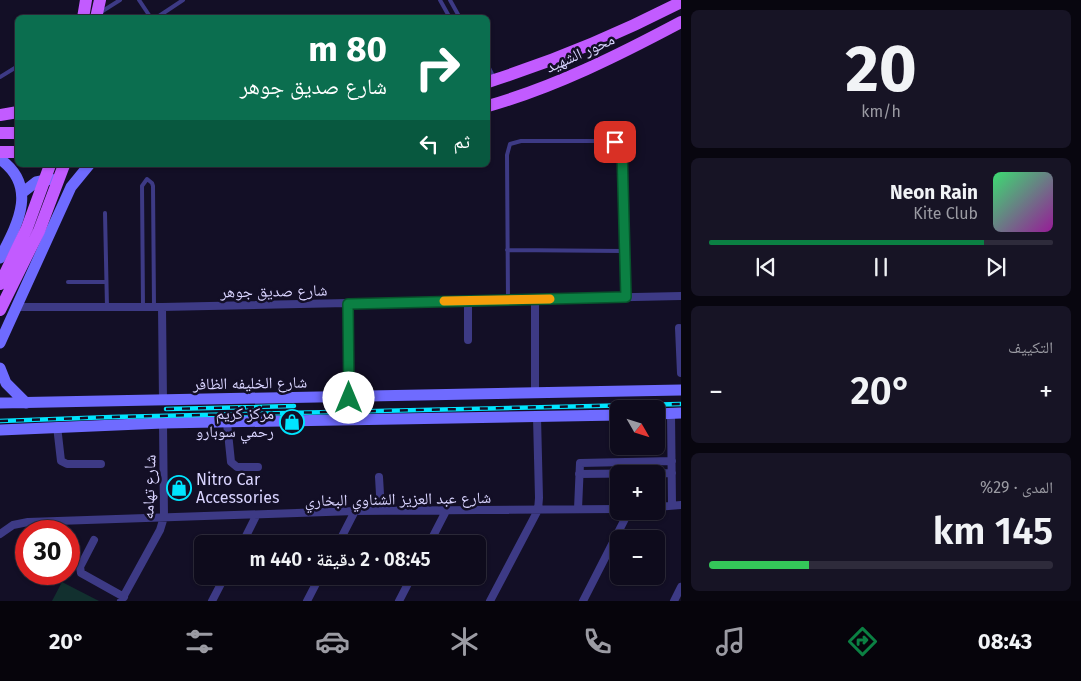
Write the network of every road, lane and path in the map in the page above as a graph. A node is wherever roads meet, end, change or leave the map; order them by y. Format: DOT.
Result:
graph roads {
  1 [pos="86,0"];
  2 [pos="120,0"];
  3 [pos="139,0"];
  4 [pos="440,0"];
  5 [pos="450,0"];
  6 [pos="180,1"];
  7 [pos="681,2"];
  8 [pos="84,15"];
  9 [pos="97,15"];
  10 [pos="149,15"];
  11 [pos="160,15"];
  12 [pos="448,15"];
  13 [pos="458,15"];
  14 [pos="681,22"];
  15 [pos="15,68"];
  16 [pos="0,77"];
  17 [pos="492,81"];
  18 [pos="490,105"];
  19 [pos="15,112"];
  20 [pos="0,115"];
  21 [pos="0,133"];
  22 [pos="15,133"];
  23 [pos="0,152"];
  24 [pos="15,152"];
  25 [pos="0,158"];
  26 [pos="49,167"];
  27 [pos="63,167"];
  28 [pos="87,167"];
  29 [pos="71,187"];
  30 [pos="22,193"];
  31 [pos="105,213"];
  32 [pos="142,233"];
  33 [pos="153,233"];
  34 [pos="507,250"];
  35 [pos="624,251"];
  36 [pos="0,258"];
  37 [pos="68,282"];
  38 [pos="106,282"];
  39 [pos="0,284"];
  40 [pos="681,296"];
  41 [pos="626,297"];
  42 [pos="508,300"];
  43 [pos="535,300"];
  44 [pos="468,301"];
  45 [pos="348,304"];
  46 [pos="17,307"];
  47 [pos="107,307"];
  48 [pos="143,307"];
  49 [pos="158,307"];
  50 [pos="0,310"];
  51 [pos="679,328"];
  52 [pos="468,340"];
  53 [pos="0,343"];
  54 [pos="0,368"];
  55 [pos="681,373"];
  56 [pos="681,390"];
  57 [pos="535,394"];
  58 [pos="349,398"];
  59 [pos="163,401"];
  60 [pos="0,403"];
  61 [pos="26,403"];
  62 [pos="676,413"];
  63 [pos="610,415"];
  64 [pos="537,417"];
  65 [pos="227,422"];
  66 [pos="163,424"];
  67 [pos="58,426"];
  68 [pos="0,430"];
  69 [pos="672,461"];
  70 [pos="101,464"];
  71 [pos="258,467"];
  72 [pos="672,473"];
  73 [pos="579,474"];
  74 [pos="379,477"];
  75 [pos="672,505"];
  76 [pos="681,505"];
  77 [pos="665,506"];
  78 [pos="578,509"];
  79 [pos="610,509"];
  80 [pos="538,510"];
  81 [pos="355,511"];
  82 [pos="381,511"];
  83 [pos="446,511"];
  84 [pos="256,516"];
  85 [pos="164,517"];
  86 [pos="624,520"];
  87 [pos="0,534"];
  88 [pos="246,535"];
  89 [pos="343,535"];
  90 [pos="434,535"];
  91 [pos="94,540"];
  92 [pos="220,585"];
  93 [pos="315,585"];
  94 [pos="407,585"];
  95 [pos="681,587"];
  96 [pos="123,599"];
  97 [pos="212,601"];
  98 [pos="307,601"];
  99 [pos="399,601"];
  100 [pos="490,601"];
  101 [pos="583,601"];
  102 [pos="674,601"];
  1 -- 8 [label="main road"];
  2 -- 9 [label="lane"];
  3 -- 10 [label="lane"];
  4 -- 12 [label="lane"];
  5 -- 13 [label="lane"];
  6 -- 11 [label="lane"];
  7 -- 17 [label="main road, محور الشهيد"];
  14 -- 18 [label="main road, محور الشهيد"];
  15 -- 16 [label="lane"];
  19 -- 20 [label="main road"];
  21 -- 22 [label="main road"];
  23 -- 24 [label="main road"];
  25 -- 30 [label="street"];
  26 -- 39 [label="main road, bridge"];
  27 -- 50 [label="main road, bridge"];
  28 -- 29 [label="street"];
  29 -- 30 [label="street"];
  29 -- 46 [label="street"];
  30 -- 36 [label="street"];
  31 -- 38 [label="lane"];
  32 -- 33 [label="lane"];
  32 -- 33 [label="lane"];
  32 -- 48 [label="lane"];
  33 -- 49 [label="lane"];
  34 -- 35 [label="lane"];
  34 -- 35 [label="lane"];
  34 -- 42 [label="lane"];
  35 -- 41 [label="lane"];
  37 -- 38 [label="lane"];
  38 -- 47 [label="lane"];
  40 -- 41 [label="street, شارع صديق جوهر"];
  41 -- 43 [label="street, شارع صديق جوهر"];
  42 -- 43 [label="street, شارع صديق جوهر"];
  42 -- 44 [label="street, شارع صديق جوهر"];
  43 -- 57 [label="street"];
  44 -- 45 [label="street, شارع صديق جوهر"];
  44 -- 52 [label="street"];
  45 -- 49 [label="street, شارع صديق جوهر"];
  45 -- 58 [label="street"];
  46 -- 47 [label="street, شارع صديق جوهر"];
  46 -- 53 [label="street"];
  47 -- 48 [label="street, شارع صديق جوهر"];
  48 -- 49 [label="street, شارع صديق جوهر"];
  49 -- 59 [label="street"];
  51 -- 55 [label="street"];
  54 -- 61 [label="street"];
  56 -- 57 [label="street, شارع الخليفه الظافر"];
  57 -- 58 [label="street, شارع الخليفه الظافر"];
  58 -- 59 [label="street, شارع الخليفه الظافر"];
  59 -- 61 [label="street, شارع الخليفه الظافر"];
  60 -- 61 [label="street, شارع الخليفه الظافر"];
  62 -- 69 [label="street"];
  63 -- 64 [label="street"];
  64 -- 65 [label="street"];
  64 -- 80 [label="street"];
  65 -- 66 [label="street"];
  65 -- 71 [label="street"];
  66 -- 67 [label="street"];
  66 -- 85 [label="street, شارع تهامه"];
  67 -- 68 [label="street"];
  67 -- 70 [label="street"];
  69 -- 72 [label="street"];
  69 -- 73 [label="street"];
  72 -- 73 [label="street"];
  72 -- 75 [label="street"];
  73 -- 78 [label="street"];
  74 -- 82 [label="street"];
  75 -- 76 [label="street"];
  75 -- 77 [label="street"];
  78 -- 79 [label="street, شارع عبد العزيز الشناوي البخاري"];
  78 -- 80 [label="street, شارع عبد العزيز الشناوي البخاري"];
  80 -- 83 [label="street, شارع عبد العزيز الشناوي البخاري"];
  80 -- 100 [label="street"];
  81 -- 82 [label="street, شارع عبد العزيز الشناوي البخاري"];
  81 -- 84 [label="street, شارع عبد العزيز الشناوي البخاري"];
  81 -- 89 [label="street"];
  82 -- 83 [label="street, شارع عبد العزيز الشناوي البخاري"];
  83 -- 90 [label="street"];
  84 -- 85 [label="street, شارع عبد العزيز الشناوي البخاري"];
  84 -- 88 [label="street"];
  85 -- 87 [label="street, شارع عبد العزيز الشناوي البخاري"];
  85 -- 96 [label="street, شارع تهامه"];
  86 -- 101 [label="street"];
  91 -- 96 [label="street"];
  92 -- 97 [label="street"];
  93 -- 98 [label="street"];
  94 -- 99 [label="street"];
  95 -- 102 [label="street"];
}
